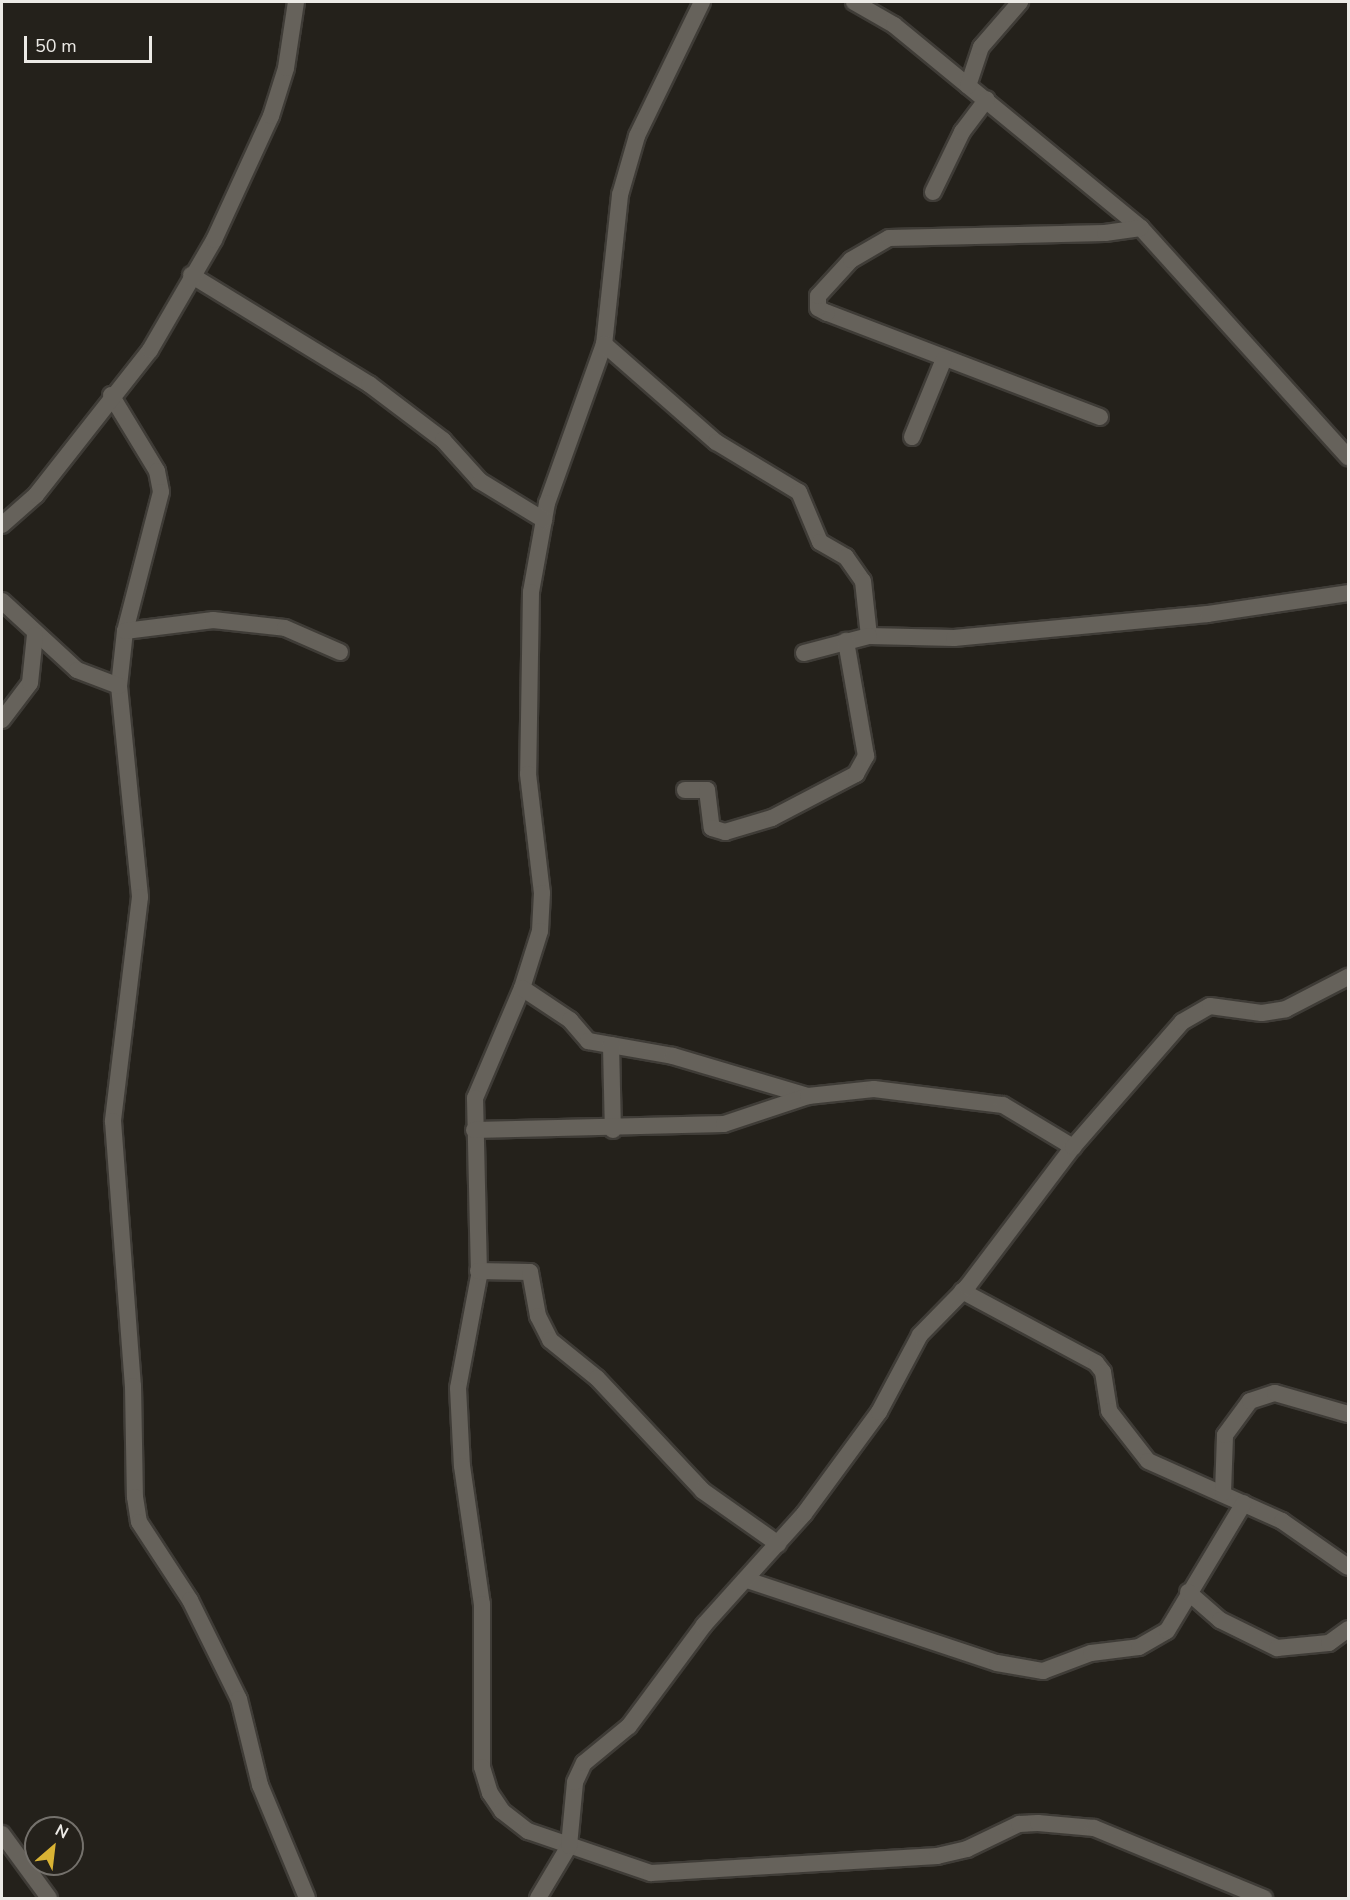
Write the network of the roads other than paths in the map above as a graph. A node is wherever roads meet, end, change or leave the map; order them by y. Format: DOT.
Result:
graph roads {
  1 [pos="296,2"];
  2 [pos="702,2"];
  3 [pos="854,2"];
  4 [pos="1020,2"];
  5 [pos="968,86"];
  6 [pos="987,99"];
  7 [pos="933,192"];
  8 [pos="1141,228"];
  9 [pos="191,275"];
  10 [pos="603,344"];
  11 [pos="944,359"];
  12 [pos="111,395"];
  13 [pos="1100,417"];
  14 [pos="912,437"];
  15 [pos="1348,457"];
  16 [pos="544,520"];
  17 [pos="2,525"];
  18 [pos="1348,593"];
  19 [pos="2,601"];
  20 [pos="125,631"];
  21 [pos="35,635"];
  22 [pos="869,636"];
  23 [pos="846,641"];
  24 [pos="340,652"];
  25 [pos="804,653"];
  26 [pos="119,686"];
  27 [pos="2,720"];
  28 [pos="685,790"];
  29 [pos="1348,977"];
  30 [pos="522,988"];
  31 [pos="611,1045"];
  32 [pos="808,1096"];
  33 [pos="474,1130"];
  34 [pos="613,1130"];
  35 [pos="1073,1147"];
  36 [pos="478,1271"];
  37 [pos="962,1291"];
  38 [pos="1348,1414"];
  39 [pos="1223,1493"];
  40 [pos="1244,1503"];
  41 [pos="778,1544"];
  42 [pos="1348,1567"];
  43 [pos="747,1580"];
  44 [pos="1188,1592"];
  45 [pos="1348,1629"];
  46 [pos="2,1834"];
  47 [pos="569,1846"];
  48 [pos="50,1899"];
  49 [pos="307,1899"];
  50 [pos="538,1899"];
  51 [pos="1264,1899"];
  1 -- 9 [label="street"];
  2 -- 10 [label="street"];
  3 -- 5 [label="street"];
  4 -- 5 [label="street"];
  5 -- 6 [label="street"];
  6 -- 7 [label="street"];
  6 -- 8 [label="street"];
  8 -- 11 [label="street"];
  8 -- 15 [label="street"];
  9 -- 12 [label="street"];
  9 -- 16 [label="street"];
  10 -- 16 [label="street"];
  10 -- 22 [label="street"];
  11 -- 13 [label="street"];
  11 -- 14 [label="street"];
  12 -- 17 [label="street"];
  12 -- 20 [label="street"];
  16 -- 30 [label="street"];
  18 -- 22 [label="street"];
  19 -- 21 [label="street"];
  20 -- 24 [label="street"];
  20 -- 26 [label="street"];
  21 -- 26 [label="street"];
  21 -- 27 [label="street"];
  22 -- 23 [label="street"];
  23 -- 25 [label="street"];
  23 -- 28 [label="street"];
  26 -- 49 [label="street"];
  29 -- 35 [label="street"];
  30 -- 31 [label="street"];
  30 -- 33 [label="street"];
  31 -- 32 [label="street"];
  31 -- 34 [label="street"];
  32 -- 34 [label="street"];
  32 -- 35 [label="street"];
  33 -- 34 [label="street"];
  33 -- 36 [label="street"];
  35 -- 37 [label="street"];
  36 -- 41 [label="street"];
  36 -- 47 [label="street"];
  37 -- 39 [label="street"];
  37 -- 41 [label="street"];
  38 -- 39 [label="street"];
  39 -- 40 [label="street"];
  40 -- 42 [label="street"];
  40 -- 44 [label="street"];
  41 -- 43 [label="street"];
  43 -- 44 [label="street"];
  43 -- 47 [label="street"];
  44 -- 45 [label="street"];
  46 -- 48 [label="street"];
  47 -- 50 [label="street"];
  47 -- 51 [label="street"];
}
